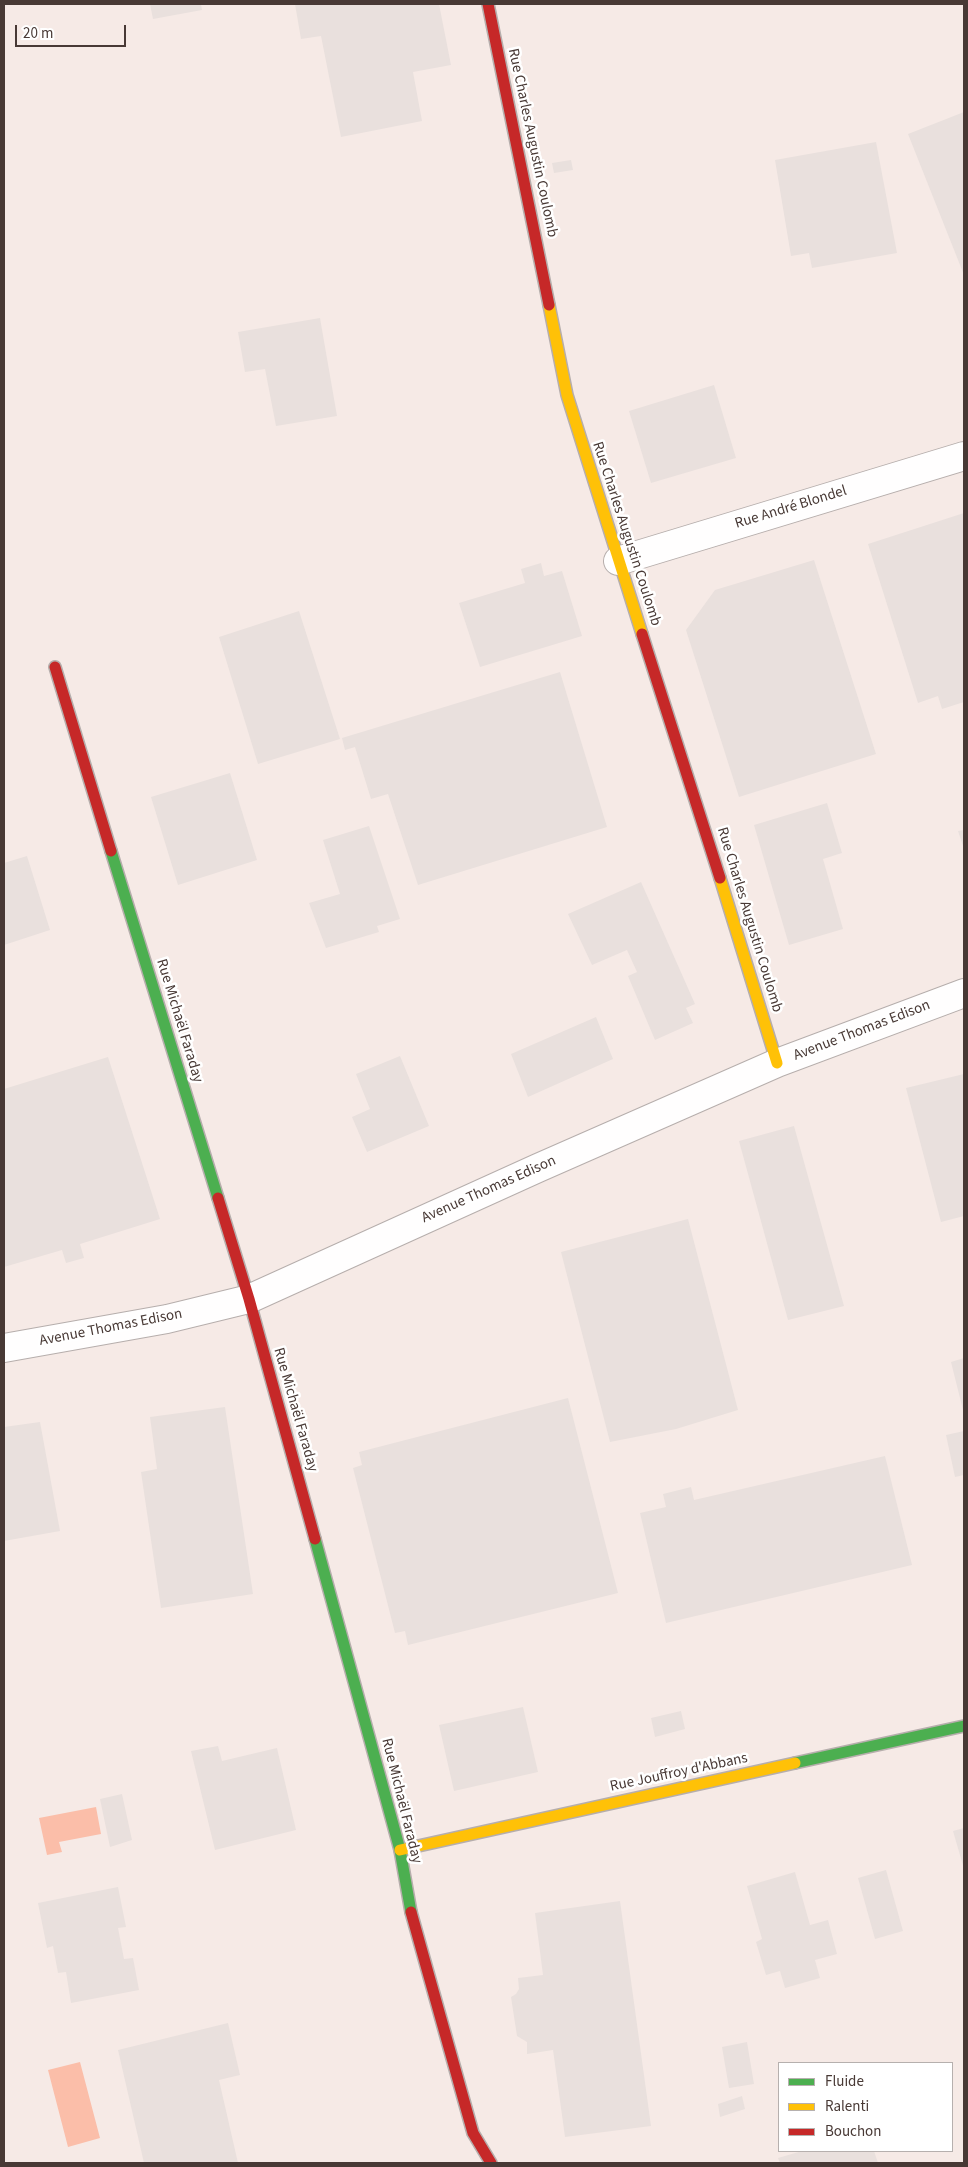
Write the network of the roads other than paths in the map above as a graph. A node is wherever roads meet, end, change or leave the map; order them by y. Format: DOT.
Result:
graph roads {
  1 [pos="488,4"];
  2 [pos="964,456"];
  3 [pos="618,561"];
  4 [pos="55,667"];
  5 [pos="964,993"];
  6 [pos="777,1063"];
  7 [pos="249,1299"];
  8 [pos="4,1348"];
  9 [pos="964,1726"];
  10 [pos="400,1850"];
  11 [pos="491,2163"];
  1 -- 3 [label="street, Rue Charles Augustin Coulomb"];
  2 -- 3 [label="street, Rue André Blondel"];
  3 -- 6 [label="street, Rue Charles Augustin Coulomb"];
  4 -- 7 [label="street, Rue Michaël Faraday"];
  5 -- 6 [label="street, Avenue Thomas Edison"];
  6 -- 7 [label="street, Avenue Thomas Edison"];
  7 -- 8 [label="street, Avenue Thomas Edison"];
  7 -- 10 [label="street, Rue Michaël Faraday"];
  9 -- 10 [label="street, Rue Jouffroy d'Abbans"];
  10 -- 11 [label="street, Rue Michaël Faraday"];
}
